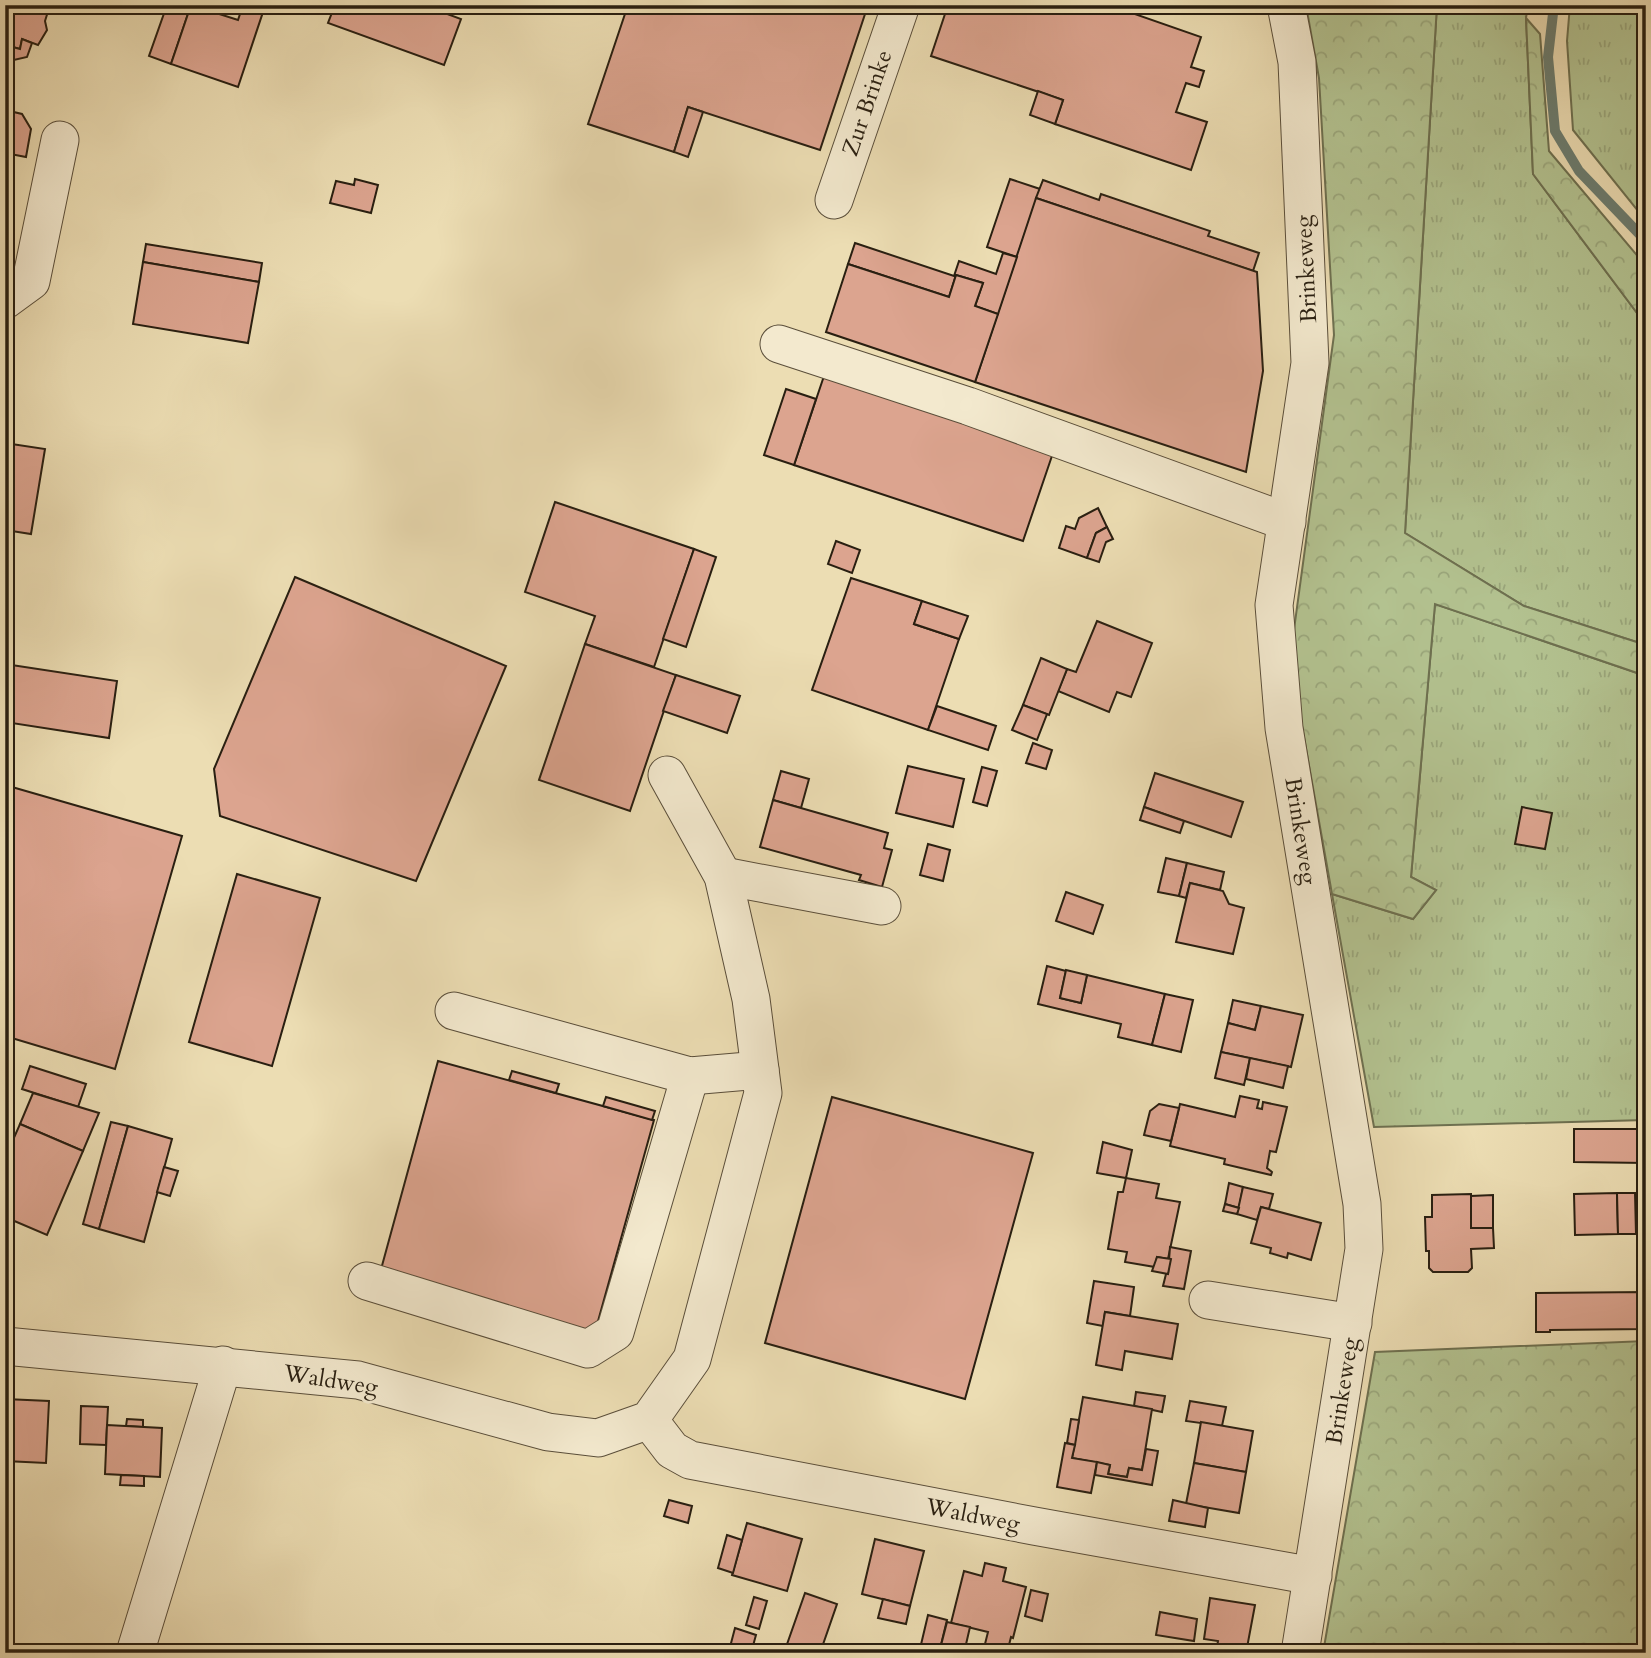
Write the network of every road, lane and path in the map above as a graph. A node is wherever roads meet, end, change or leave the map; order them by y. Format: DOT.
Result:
graph roads {
  1 [pos="901,5"];
  2 [pos="1286,5"];
  3 [pos="60,140"];
  4 [pos="834,200"];
  5 [pos="5,300"];
  6 [pos="779,344"];
  7 [pos="1287,522"];
  8 [pos="667,775"];
  9 [pos="723,876"];
  10 [pos="881,906"];
  11 [pos="454,1011"];
  12 [pos="760,1070"];
  13 [pos="690,1076"];
  14 [pos="367,1281"];
  15 [pos="1208,1300"];
  16 [pos="1353,1324"];
  17 [pos="5,1346"];
  18 [pos="223,1365"];
  19 [pos="649,1420"];
  20 [pos="1313,1576"];
  21 [pos="135,1653"];
  22 [pos="1300,1653"];
  1 -- 4 [label="street, Zur Brinke"];
  2 -- 7 [label="street, Brinkeweg"];
  3 -- 5 [label="street"];
  6 -- 7 [label="street"];
  7 -- 16 [label="street, Brinkeweg"];
  8 -- 9 [label="street"];
  9 -- 10 [label="street"];
  9 -- 12 [label="street"];
  11 -- 13 [label="street"];
  12 -- 13 [label="street"];
  12 -- 19 [label="street"];
  13 -- 14 [label="street"];
  15 -- 16 [label="street"];
  16 -- 20 [label="street, Brinkeweg"];
  17 -- 18 [label="street, Waldweg"];
  18 -- 19 [label="street, Waldweg"];
  18 -- 21 [label="street"];
  19 -- 20 [label="street, Waldweg"];
  20 -- 22 [label="street, Brinkeweg"];
}
